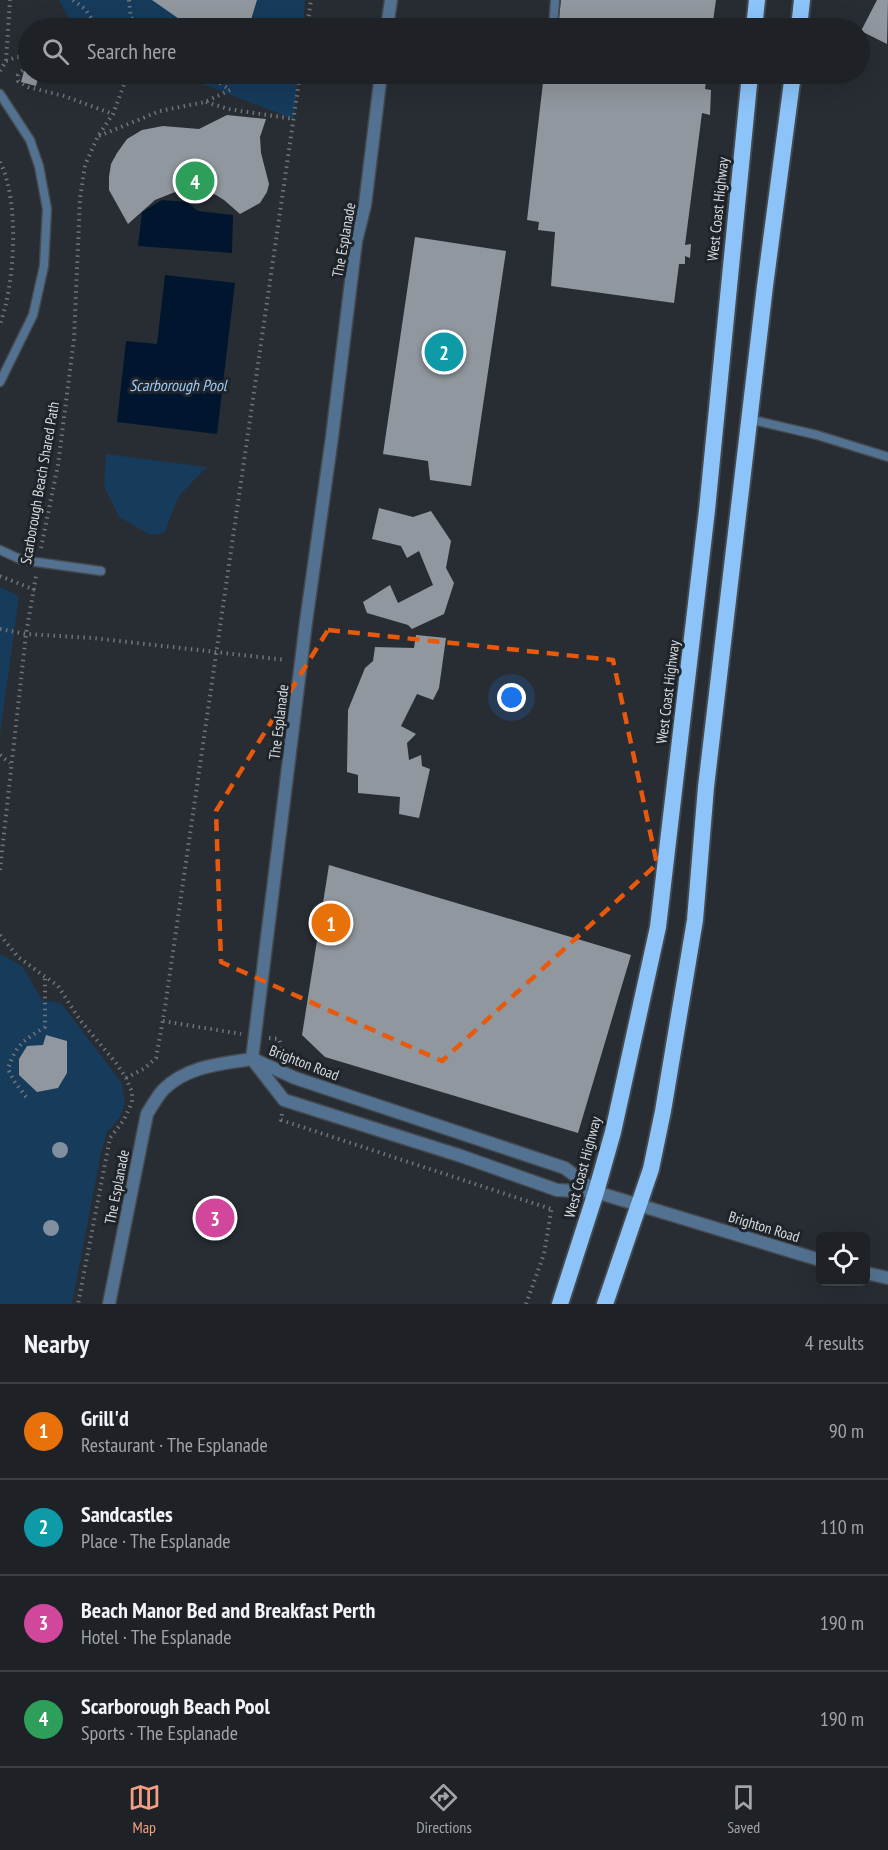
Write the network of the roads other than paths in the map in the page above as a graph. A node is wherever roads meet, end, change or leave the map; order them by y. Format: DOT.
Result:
graph roads {
  1 [pos="391,0"];
  2 [pos="757,0"];
  3 [pos="802,0"];
  4 [pos="555,2"];
  5 [pos="388,18"];
  6 [pos="554,18"];
  7 [pos="755,18"];
  8 [pos="800,18"];
  9 [pos="380,84"];
  10 [pos="749,84"];
  11 [pos="792,84"];
  12 [pos="0,94"];
  13 [pos="0,382"];
  14 [pos="749,419"];
  15 [pos="888,457"];
  16 [pos="0,550"];
  17 [pos="101,570"];
  18 [pos="252,1059"];
  19 [pos="596,1192"];
  20 [pos="639,1204"];
  21 [pos="816,1259"];
  22 [pos="870,1274"];
  23 [pos="887,1280"];
  24 [pos="110,1304"];
  25 [pos="560,1304"];
  26 [pos="605,1304"];
  1 -- 5 [label="street"];
  2 -- 7 [label="highway"];
  3 -- 8 [label="highway"];
  4 -- 6 [label="lane"];
  9 -- 18 [label="street, The Esplanade"];
  10 -- 19 [label="highway, West Coast Highway"];
  11 -- 14 [label="highway"];
  12 -- 13 [label="lane"];
  14 -- 15 [label="lane"];
  14 -- 20 [label="highway"];
  16 -- 17 [label="lane"];
  18 -- 19 [label="street, Brighton Road"];
  18 -- 19 [label="street, Brighton Road"];
  18 -- 24 [label="street, The Esplanade"];
  19 -- 20 [label="street, Brighton Road"];
  19 -- 25 [label="highway, West Coast Highway"];
  20 -- 21 [label="street, Brighton Road"];
  20 -- 26 [label="highway"];
  22 -- 23 [label="street"];
}
